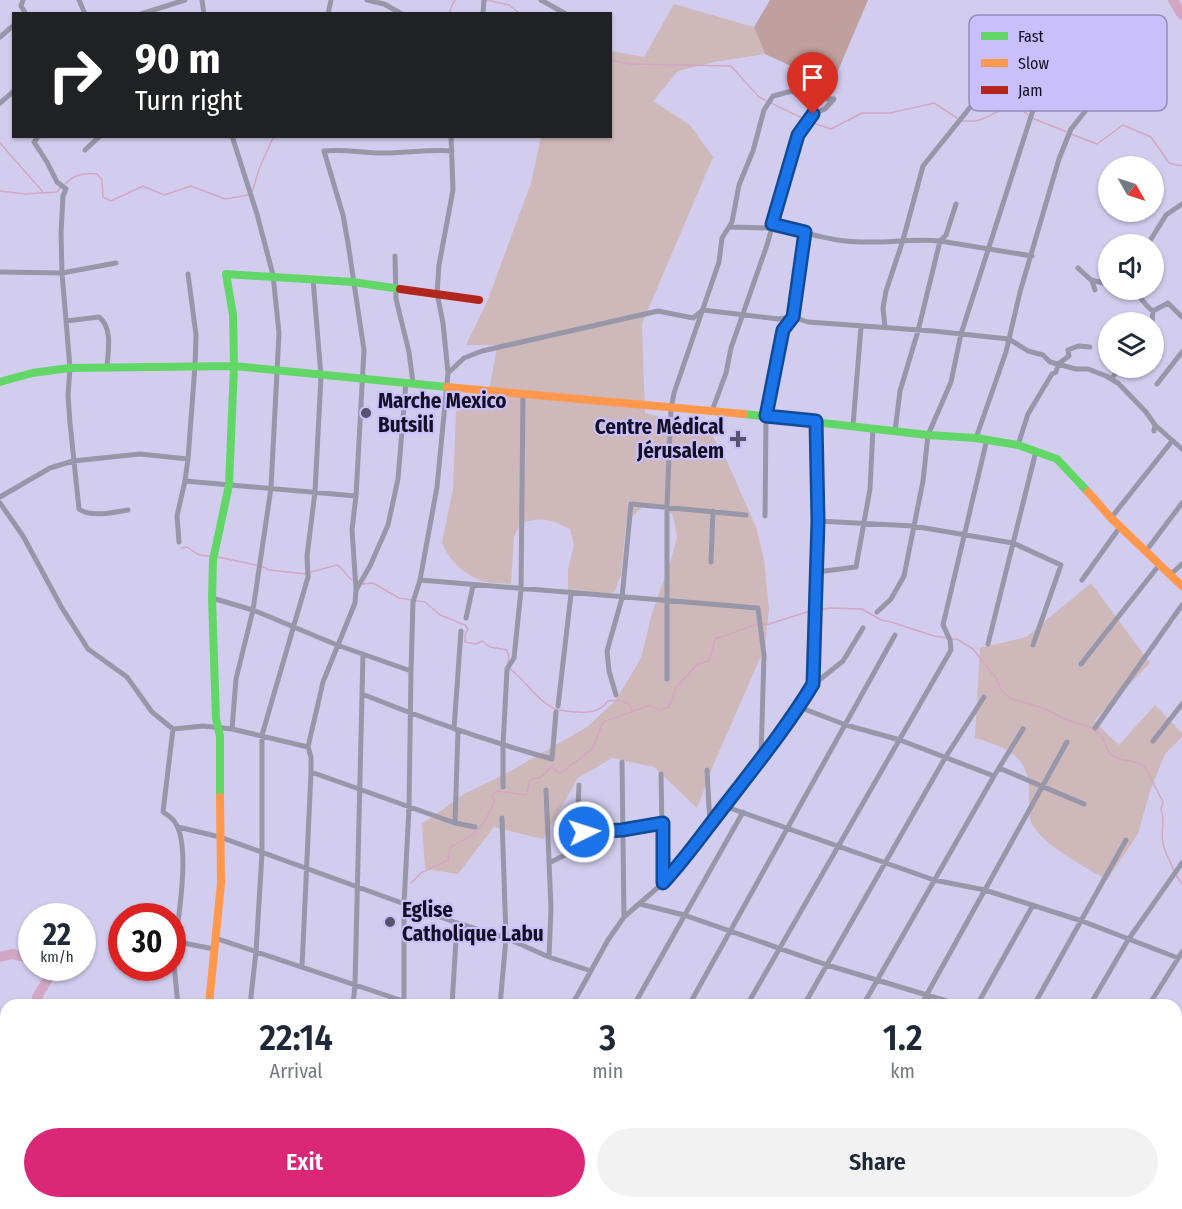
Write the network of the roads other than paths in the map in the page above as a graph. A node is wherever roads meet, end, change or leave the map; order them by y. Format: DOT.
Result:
graph roads {
  1 [pos="185,0"];
  2 [pos="367,0"];
  3 [pos="541,0"];
  4 [pos="385,2"];
  5 [pos="147,12"];
  6 [pos="399,12"];
  7 [pos="562,12"];
  8 [pos="12,27"];
  9 [pos="0,37"];
  10 [pos="12,93"];
  11 [pos="0,103"];
  12 [pos="969,108"];
  13 [pos="1033,111"];
  14 [pos="1085,111"];
  15 [pos="37,138"];
  16 [pos="98,138"];
  17 [pos="233,138"];
  18 [pos="451,138"];
  19 [pos="85,150"];
  20 [pos="452,151"];
  21 [pos="956,204"];
  22 [pos="1182,204"];
  23 [pos="772,224"];
  24 [pos="729,227"];
  25 [pos="805,232"];
  26 [pos="1154,234"];
  27 [pos="903,240"];
  28 [pos="940,242"];
  29 [pos="988,249"];
  30 [pos="396,256"];
  31 [pos="1032,256"];
  32 [pos="116,263"];
  33 [pos="1078,268"];
  34 [pos="0,272"];
  35 [pos="63,273"];
  36 [pos="188,274"];
  37 [pos="273,275"];
  38 [pos="313,279"];
  39 [pos="1091,280"];
  40 [pos="354,282"];
  41 [pos="1098,282"];
  42 [pos="395,287"];
  43 [pos="1095,290"];
  44 [pos="437,294"];
  45 [pos="479,300"];
  46 [pos="1141,300"];
  47 [pos="703,310"];
  48 [pos="1153,311"];
  49 [pos="744,315"];
  50 [pos="793,317"];
  51 [pos="1182,317"];
  52 [pos="66,321"];
  53 [pos="861,327"];
  54 [pos="885,327"];
  55 [pos="918,331"];
  56 [pos="961,334"];
  57 [pos="1009,339"];
  58 [pos="1090,347"];
  59 [pos="1182,352"];
  60 [pos="1058,364"];
  61 [pos="195,366"];
  62 [pos="234,366"];
  63 [pos="70,368"];
  64 [pos="107,368"];
  65 [pos="276,372"];
  66 [pos="448,373"];
  67 [pos="321,376"];
  68 [pos="364,379"];
  69 [pos="1111,379"];
  70 [pos="0,382"];
  71 [pos="409,383"];
  72 [pos="1157,384"];
  73 [pos="446,388"];
  74 [pos="523,395"];
  75 [pos="671,409"];
  76 [pos="712,411"];
  77 [pos="766,416"];
  78 [pos="816,421"];
  79 [pos="853,425"];
  80 [pos="873,428"];
  81 [pos="895,431"];
  82 [pos="928,435"];
  83 [pos="976,438"];
  84 [pos="987,439"];
  85 [pos="1172,441"];
  86 [pos="1018,445"];
  87 [pos="1182,449"];
  88 [pos="1036,450"];
  89 [pos="188,459"];
  90 [pos="74,461"];
  91 [pos="186,481"];
  92 [pos="228,486"];
  93 [pos="271,488"];
  94 [pos="315,492"];
  95 [pos="356,496"];
  96 [pos="0,497"];
  97 [pos="0,503"];
  98 [pos="1182,503"];
  99 [pos="667,506"];
  100 [pos="128,510"];
  101 [pos="713,511"];
  102 [pos="746,515"];
  103 [pos="765,516"];
  104 [pos="1111,518"];
  105 [pos="818,521"];
  106 [pos="863,523"];
  107 [pos="913,526"];
  108 [pos="1120,526"];
  109 [pos="964,535"];
  110 [pos="179,542"];
  111 [pos="1013,543"];
  112 [pos="1146,551"];
  113 [pos="711,562"];
  114 [pos="1160,564"];
  115 [pos="1182,564"];
  116 [pos="817,572"];
  117 [pos="1171,574"];
  118 [pos="420,580"];
  119 [pos="1082,580"];
  120 [pos="473,585"];
  121 [pos="1182,585"];
  122 [pos="356,590"];
  123 [pos="521,590"];
  124 [pos="571,594"];
  125 [pos="212,598"];
  126 [pos="622,598"];
  127 [pos="666,602"];
  128 [pos="1182,605"];
  129 [pos="253,610"];
  130 [pos="877,612"];
  131 [pos="466,618"];
  132 [pos="295,627"];
  133 [pos="862,628"];
  134 [pos="461,631"];
  135 [pos="895,635"];
  136 [pos="988,644"];
  137 [pos="337,645"];
  138 [pos="1033,645"];
  139 [pos="363,654"];
  140 [pos="1081,664"];
  141 [pos="411,671"];
  142 [pos="667,679"];
  143 [pos="813,684"];
  144 [pos="362,694"];
  145 [pos="616,695"];
  146 [pos="984,697"];
  147 [pos="1182,704"];
  148 [pos="799,707"];
  149 [pos="410,713"];
  150 [pos="846,725"];
  151 [pos="218,728"];
  152 [pos="1095,728"];
  153 [pos="173,729"];
  154 [pos="232,729"];
  155 [pos="456,729"];
  156 [pos="1023,729"];
  157 [pos="262,735"];
  158 [pos="900,740"];
  159 [pos="1153,741"];
  160 [pos="1067,742"];
  161 [pos="503,746"];
  162 [pos="308,747"];
  163 [pos="945,758"];
  164 [pos="761,759"];
  165 [pos="622,762"];
  166 [pos="999,768"];
  167 [pos="707,770"];
  168 [pos="311,772"];
  169 [pos="662,774"];
  170 [pos="994,776"];
  171 [pos="579,785"];
  172 [pos="1041,785"];
  173 [pos="503,787"];
  174 [pos="360,789"];
  175 [pos="546,790"];
  176 [pos="1084,804"];
  177 [pos="724,806"];
  178 [pos="409,807"];
  179 [pos="743,812"];
  180 [pos="501,818"];
  181 [pos="455,823"];
  182 [pos="663,823"];
  183 [pos="710,825"];
  184 [pos="178,827"];
  185 [pos="475,827"];
  186 [pos="789,827"];
  187 [pos="622,830"];
  188 [pos="584,832"];
  189 [pos="220,837"];
  190 [pos="1126,840"];
  191 [pos="839,845"];
  192 [pos="262,853"];
  193 [pos="549,863"];
  194 [pos="1182,863"];
  195 [pos="885,864"];
  196 [pos="308,868"];
  197 [pos="934,880"];
  198 [pos="663,883"];
  199 [pos="357,887"];
  200 [pos="985,890"];
  201 [pos="180,903"];
  202 [pos="404,904"];
  203 [pos="640,904"];
  204 [pos="1033,905"];
  205 [pos="684,915"];
  206 [pos="624,917"];
  207 [pos="1082,921"];
  208 [pos="457,923"];
  209 [pos="731,931"];
  210 [pos="215,938"];
  211 [pos="506,938"];
  212 [pos="1128,940"];
  213 [pos="186,944"];
  214 [pos="781,948"];
  215 [pos="214,949"];
  216 [pos="256,952"];
  217 [pos="1182,952"];
  218 [pos="549,957"];
  219 [pos="1178,958"];
  220 [pos="827,965"];
  221 [pos="302,967"];
  222 [pos="591,971"];
  223 [pos="878,980"];
  224 [pos="176,981"];
  225 [pos="355,985"];
  226 [pos="927,995"];
  227 [pos="177,999"];
  228 [pos="209,999"];
  229 [pos="251,999"];
  230 [pos="354,999"];
  231 [pos="393,999"];
  232 [pos="404,999"];
  233 [pos="452,999"];
  234 [pos="501,999"];
  235 [pos="576,999"];
  236 [pos="637,999"];
  237 [pos="692,999"];
  238 [pos="751,999"];
  239 [pos="807,999"];
  240 [pos="867,999"];
  241 [pos="925,999"];
  242 [pos="940,999"];
  243 [pos="980,999"];
  244 [pos="1037,999"];
  245 [pos="1094,999"];
  246 [pos="1153,999"];
  1 -- 5 [label="street"];
  2 -- 4 [label="street"];
  3 -- 7 [label="street"];
  4 -- 6 [label="street"];
  8 -- 9 [label="street"];
  10 -- 11 [label="street"];
  12 -- 27 [label="street"];
  13 -- 29 [label="street"];
  14 -- 31 [label="street"];
  15 -- 35 [label="street"];
  16 -- 19 [label="street"];
  17 -- 37 [label="street"];
  18 -- 20 [label="street"];
  20 -- 40 [label="street"];
  20 -- 44 [label="street"];
  21 -- 28 [label="street"];
  22 -- 26 [label="street"];
  23 -- 24 [label="street"];
  23 -- 24 [label="street"];
  23 -- 25 [label="street"];
  23 -- 49 [label="street"];
  24 -- 47 [label="street"];
  25 -- 27 [label="street"];
  25 -- 50 [label="street"];
  27 -- 28 [label="street"];
  27 -- 54 [label="street"];
  28 -- 29 [label="street"];
  28 -- 55 [label="street"];
  29 -- 31 [label="street"];
  29 -- 56 [label="street"];
  30 -- 42 [label="street"];
  31 -- 57 [label="street"];
  32 -- 35 [label="street"];
  33 -- 39 [label="street"];
  34 -- 35 [label="street"];
  35 -- 52 [label="street"];
  36 -- 61 [label="street"];
  37 -- 38 [label="street"];
  37 -- 62 [label="street"];
  37 -- 65 [label="street"];
  38 -- 40 [label="street"];
  38 -- 67 [label="street"];
  39 -- 41 [label="street"];
  39 -- 43 [label="street"];
  40 -- 42 [label="street"];
  40 -- 68 [label="street"];
  42 -- 44 [label="street"];
  42 -- 71 [label="street"];
  44 -- 45 [label="street"];
  44 -- 66 [label="street"];
  46 -- 48 [label="street"];
  47 -- 49 [label="street"];
  47 -- 66 [label="street"];
  47 -- 75 [label="street"];
  48 -- 51 [label="street"];
  49 -- 50 [label="street"];
  49 -- 76 [label="street"];
  50 -- 53 [label="street"];
  50 -- 77 [label="street"];
  52 -- 63 [label="street"];
  52 -- 64 [label="street"];
  53 -- 54 [label="street"];
  53 -- 79 [label="street"];
  54 -- 55 [label="street"];
  55 -- 56 [label="street"];
  55 -- 81 [label="street"];
  56 -- 57 [label="street"];
  56 -- 82 [label="street"];
  57 -- 60 [label="street"];
  57 -- 83 [label="street"];
  58 -- 60 [label="street"];
  59 -- 72 [label="street"];
  60 -- 69 [label="street"];
  60 -- 86 [label="street"];
  61 -- 62 [label="street"];
  61 -- 64 [label="street"];
  61 -- 89 [label="street"];
  62 -- 65 [label="street"];
  62 -- 92 [label="street"];
  63 -- 64 [label="street"];
  63 -- 70 [label="street"];
  63 -- 90 [label="street"];
  65 -- 67 [label="street"];
  65 -- 93 [label="street"];
  66 -- 73 [label="street"];
  67 -- 68 [label="street"];
  67 -- 94 [label="street"];
  68 -- 71 [label="street"];
  68 -- 95 [label="street"];
  69 -- 85 [label="street"];
  71 -- 73 [label="street"];
  71 -- 122 [label="street"];
  73 -- 74 [label="street"];
  73 -- 118 [label="street"];
  74 -- 75 [label="street"];
  74 -- 123 [label="street"];
  75 -- 76 [label="street"];
  75 -- 99 [label="street"];
  76 -- 77 [label="street"];
  77 -- 78 [label="street"];
  77 -- 103 [label="street"];
  78 -- 79 [label="street"];
  78 -- 105 [label="street"];
  79 -- 80 [label="street"];
  80 -- 81 [label="street"];
  80 -- 106 [label="street"];
  81 -- 82 [label="street"];
  82 -- 83 [label="street"];
  82 -- 107 [label="street"];
  83 -- 84 [label="street"];
  84 -- 86 [label="street"];
  84 -- 109 [label="street"];
  85 -- 87 [label="street"];
  85 -- 104 [label="street"];
  86 -- 88 [label="street"];
  88 -- 104 [label="street"];
  88 -- 111 [label="street"];
  89 -- 90 [label="street"];
  89 -- 91 [label="street"];
  90 -- 96 [label="street"];
  90 -- 100 [label="street"];
  91 -- 92 [label="street"];
  91 -- 110 [label="street"];
  92 -- 93 [label="street"];
  92 -- 125 [label="street"];
  93 -- 94 [label="street"];
  93 -- 129 [label="street"];
  94 -- 95 [label="street"];
  94 -- 132 [label="street"];
  95 -- 122 [label="street"];
  97 -- 153 [label="street"];
  98 -- 112 [label="street"];
  99 -- 101 [label="street"];
  99 -- 126 [label="street"];
  99 -- 127 [label="street"];
  101 -- 102 [label="street"];
  101 -- 113 [label="street"];
  104 -- 108 [label="street"];
  105 -- 106 [label="street"];
  105 -- 116 [label="street"];
  106 -- 107 [label="street"];
  106 -- 116 [label="street"];
  107 -- 109 [label="street"];
  107 -- 130 [label="street"];
  108 -- 112 [label="street"];
  108 -- 119 [label="street"];
  109 -- 111 [label="street"];
  109 -- 158 [label="street"];
  111 -- 136 [label="street"];
  111 -- 138 [label="street"];
  112 -- 114 [label="street"];
  114 -- 117 [label="street"];
  114 -- 140 [label="street"];
  115 -- 117 [label="street"];
  116 -- 143 [label="street"];
  117 -- 121 [label="street"];
  118 -- 120 [label="street"];
  118 -- 141 [label="street"];
  120 -- 123 [label="street"];
  120 -- 131 [label="street"];
  122 -- 137 [label="street"];
  123 -- 124 [label="street"];
  123 -- 161 [label="street"];
  124 -- 126 [label="street"];
  124 -- 161 [label="street"];
  125 -- 129 [label="street"];
  125 -- 151 [label="street"];
  126 -- 127 [label="street"];
  126 -- 145 [label="street"];
  127 -- 142 [label="street"];
  127 -- 164 [label="street"];
  128 -- 152 [label="street"];
  129 -- 132 [label="street"];
  129 -- 154 [label="street"];
  132 -- 137 [label="street"];
  132 -- 157 [label="street"];
  133 -- 143 [label="street"];
  134 -- 155 [label="street"];
  135 -- 150 [label="street"];
  137 -- 139 [label="street"];
  137 -- 162 [label="street"];
  139 -- 141 [label="street"];
  139 -- 144 [label="street"];
  141 -- 149 [label="street"];
  143 -- 148 [label="street"];
  144 -- 149 [label="street"];
  144 -- 174 [label="street"];
  146 -- 163 [label="street"];
  147 -- 159 [label="street"];
  148 -- 150 [label="street"];
  148 -- 164 [label="street"];
  149 -- 155 [label="street"];
  149 -- 178 [label="street"];
  150 -- 158 [label="street"];
  150 -- 186 [label="street"];
  151 -- 153 [label="street"];
  151 -- 154 [label="street"];
  151 -- 189 [label="street"];
  153 -- 184 [label="street"];
  154 -- 157 [label="street"];
  155 -- 161 [label="street"];
  155 -- 181 [label="street"];
  156 -- 166 [label="street"];
  157 -- 162 [label="street"];
  157 -- 192 [label="street"];
  158 -- 163 [label="street"];
  158 -- 191 [label="street"];
  160 -- 172 [label="street"];
  161 -- 173 [label="street"];
  162 -- 168 [label="street"];
  163 -- 170 [label="street"];
  163 -- 195 [label="street"];
  164 -- 177 [label="street"];
  165 -- 187 [label="street"];
  166 -- 170 [label="street"];
  166 -- 172 [label="street"];
  167 -- 183 [label="street"];
  168 -- 174 [label="street"];
  168 -- 196 [label="street"];
  169 -- 182 [label="street"];
  170 -- 197 [label="street"];
  171 -- 188 [label="street"];
  172 -- 176 [label="street"];
  172 -- 200 [label="street"];
  174 -- 178 [label="street"];
  174 -- 199 [label="street"];
  175 -- 193 [label="street"];
  177 -- 179 [label="street"];
  177 -- 183 [label="street"];
  178 -- 181 [label="street"];
  178 -- 202 [label="street"];
  179 -- 186 [label="street"];
  179 -- 205 [label="street"];
  180 -- 211 [label="street"];
  181 -- 185 [label="street"];
  182 -- 187 [label="street"];
  182 -- 198 [label="street"];
  183 -- 198 [label="street"];
  184 -- 189 [label="street"];
  184 -- 201 [label="street"];
  186 -- 191 [label="street"];
  186 -- 209 [label="street"];
  187 -- 188 [label="street"];
  187 -- 206 [label="street"];
  188 -- 193 [label="street"];
  189 -- 192 [label="street"];
  189 -- 210 [label="street"];
  190 -- 207 [label="street"];
  191 -- 195 [label="street"];
  191 -- 214 [label="street"];
  192 -- 196 [label="street"];
  192 -- 216 [label="street"];
  193 -- 218 [label="street"];
  194 -- 212 [label="street"];
  195 -- 197 [label="street"];
  195 -- 220 [label="street"];
  196 -- 199 [label="street"];
  196 -- 221 [label="street"];
  197 -- 200 [label="street"];
  197 -- 223 [label="street"];
  198 -- 203 [label="street"];
  199 -- 202 [label="street"];
  199 -- 225 [label="street"];
  200 -- 204 [label="street"];
  200 -- 226 [label="street"];
  202 -- 208 [label="street"];
  202 -- 232 [label="street"];
  203 -- 205 [label="street"];
  203 -- 206 [label="street"];
  204 -- 207 [label="street"];
  204 -- 243 [label="street"];
  205 -- 209 [label="street"];
  205 -- 236 [label="street"];
  206 -- 222 [label="street"];
  207 -- 212 [label="street"];
  207 -- 244 [label="street"];
  208 -- 211 [label="street"];
  208 -- 233 [label="street"];
  209 -- 214 [label="street"];
  209 -- 237 [label="street"];
  210 -- 215 [label="street"];
  210 -- 216 [label="street"];
  211 -- 218 [label="street"];
  211 -- 234 [label="street"];
  212 -- 219 [label="street"];
  212 -- 245 [label="street"];
  213 -- 215 [label="street"];
  214 -- 220 [label="street"];
  214 -- 238 [label="street"];
  215 -- 228 [label="street"];
  216 -- 221 [label="street"];
  216 -- 229 [label="street"];
  217 -- 219 [label="street"];
  218 -- 222 [label="street"];
  219 -- 246 [label="street"];
  220 -- 223 [label="street"];
  220 -- 239 [label="street"];
  221 -- 225 [label="street"];
  222 -- 235 [label="street"];
  223 -- 226 [label="street"];
  223 -- 240 [label="street"];
  224 -- 227 [label="street"];
  225 -- 230 [label="street"];
  225 -- 231 [label="street"];
  226 -- 241 [label="street"];
  226 -- 242 [label="street"];
}
